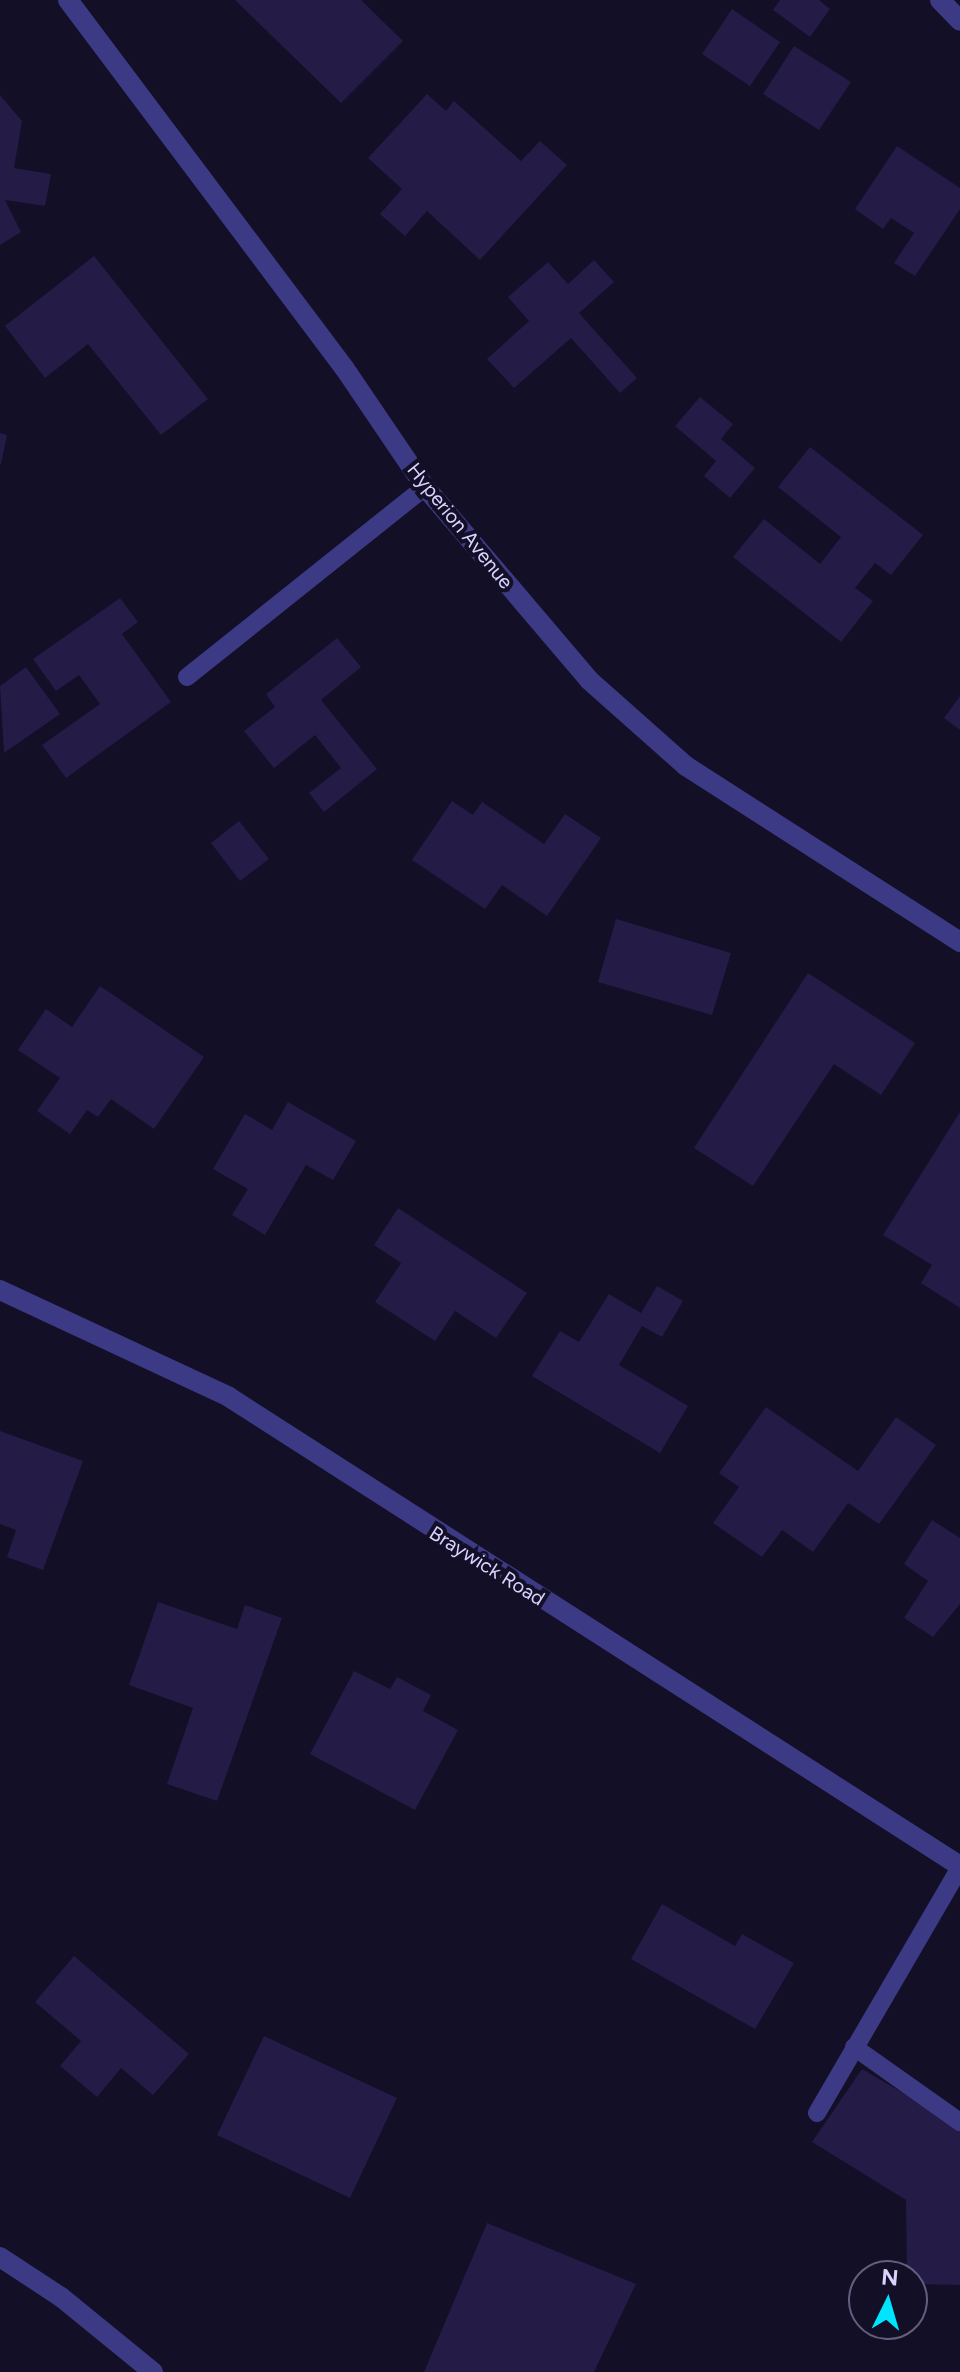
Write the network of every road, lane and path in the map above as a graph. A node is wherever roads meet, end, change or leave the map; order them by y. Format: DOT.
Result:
graph roads {
  1 [pos="68,0"];
  2 [pos="940,0"];
  3 [pos="960,21"];
  4 [pos="425,487"];
  5 [pos="187,677"];
  6 [pos="960,942"];
  7 [pos="0,1290"];
  8 [pos="960,1867"];
  9 [pos="854,2047"];
  10 [pos="817,2113"];
  11 [pos="960,2122"];
  12 [pos="0,2257"];
  13 [pos="153,2372"];
  1 -- 4 [label="street, Hyperion Avenue"];
  2 -- 3 [label="street"];
  4 -- 5 [label="lane"];
  4 -- 6 [label="street, Hyperion Avenue"];
  7 -- 8 [label="street, Braywick Road"];
  8 -- 9 [label="lane"];
  9 -- 10 [label="lane"];
  9 -- 11 [label="lane"];
  12 -- 13 [label="street"];
}
